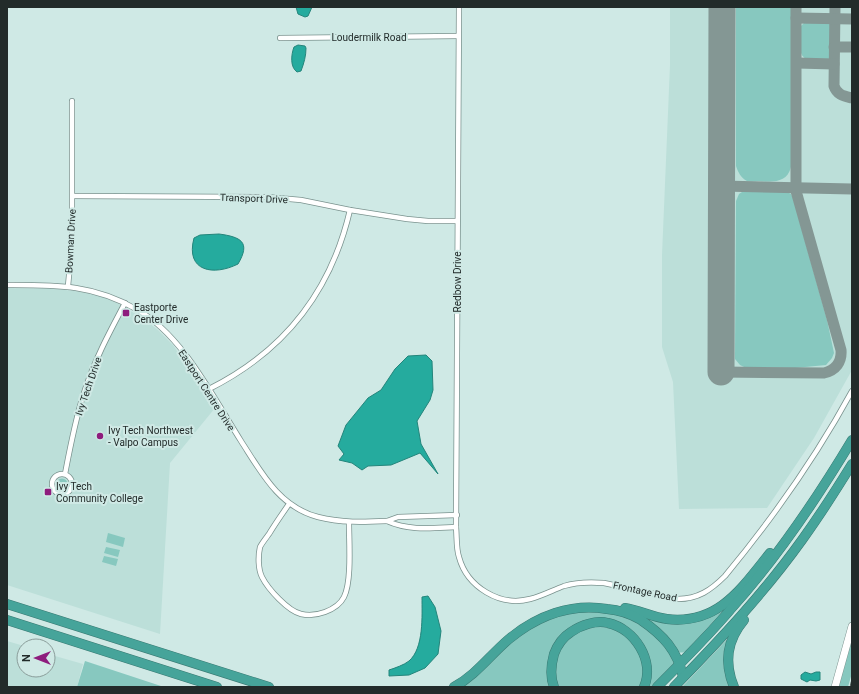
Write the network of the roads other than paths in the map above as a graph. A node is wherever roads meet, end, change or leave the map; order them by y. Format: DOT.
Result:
graph roads {
  1 [pos="458,7"];
  2 [pos="458,36"];
  3 [pos="280,38"];
  4 [pos="72,101"];
  5 [pos="73,196"];
  6 [pos="350,210"];
  7 [pos="457,221"];
  8 [pos="7,284"];
  9 [pos="68,286"];
  10 [pos="125,303"];
  11 [pos="209,389"];
  12 [pos="852,391"];
  13 [pos="852,440"];
  14 [pos="852,464"];
  15 [pos="65,474"];
  16 [pos="289,504"];
  17 [pos="806,514"];
  18 [pos="457,515"];
  19 [pos="387,521"];
  20 [pos="349,522"];
  21 [pos="456,527"];
  22 [pos="773,578"];
  23 [pos="7,604"];
  24 [pos="595,607"];
  25 [pos="7,620"];
  26 [pos="852,626"];
  27 [pos="680,663"];
  28 [pos="683,677"];
  29 [pos="200,681"];
  30 [pos="209,687"];
  31 [pos="217,687"];
  32 [pos="269,687"];
  33 [pos="454,687"];
  34 [pos="554,687"];
  35 [pos="644,687"];
  36 [pos="657,687"];
  37 [pos="674,687"];
  38 [pos="734,687"];
  39 [pos="835,687"];
  1 -- 2 [label="street, Redbow Drive"];
  2 -- 3 [label="street, Loudermilk Road"];
  2 -- 7 [label="street, Redbow Drive"];
  4 -- 5 [label="street, Bowman Drive"];
  5 -- 6 [label="street, Transport Drive"];
  5 -- 9 [label="street, Bowman Drive"];
  6 -- 7 [label="street, Transport Drive"];
  6 -- 11 [label="street"];
  7 -- 18 [label="street, Redbow Drive"];
  8 -- 9 [label="street, Eastport Centre Drive"];
  9 -- 10 [label="street, Eastport Centre Drive"];
  10 -- 11 [label="street, Eastport Centre Drive"];
  10 -- 15 [label="street, Ivy Tech Drive"];
  11 -- 16 [label="street, Eastport Centre Drive"];
  12 -- 21 [label="street, Frontage Road"];
  13 -- 17 [label="highway"];
  14 -- 22 [label="highway"];
  15 -- 15 [label="street, Ivy Tech Drive"];
  16 -- 20 [label="street, Eastport Centre Drive"];
  16 -- 20 [label="street"];
  17 -- 24 [label="highway"];
  17 -- 27 [label="highway"];
  18 -- 19 [label="street, Eastport Centre Drive"];
  18 -- 21 [label="street, Redbow Drive"];
  19 -- 20 [label="street, Eastport Centre Drive"];
  19 -- 21 [label="street, Eastport Centre Drive"];
  22 -- 28 [label="highway"];
  22 -- 38 [label="highway"];
  23 -- 32 [label="highway"];
  24 -- 27 [label="highway"];
  24 -- 33 [label="highway"];
  25 -- 29 [label="highway"];
  26 -- 39 [label="street"];
  27 -- 28 [label="highway"];
  27 -- 36 [label="highway"];
  28 -- 37 [label="highway"];
  29 -- 30 [label="highway"];
  29 -- 31 [label="highway"];
  34 -- 35 [label="highway"];
}
